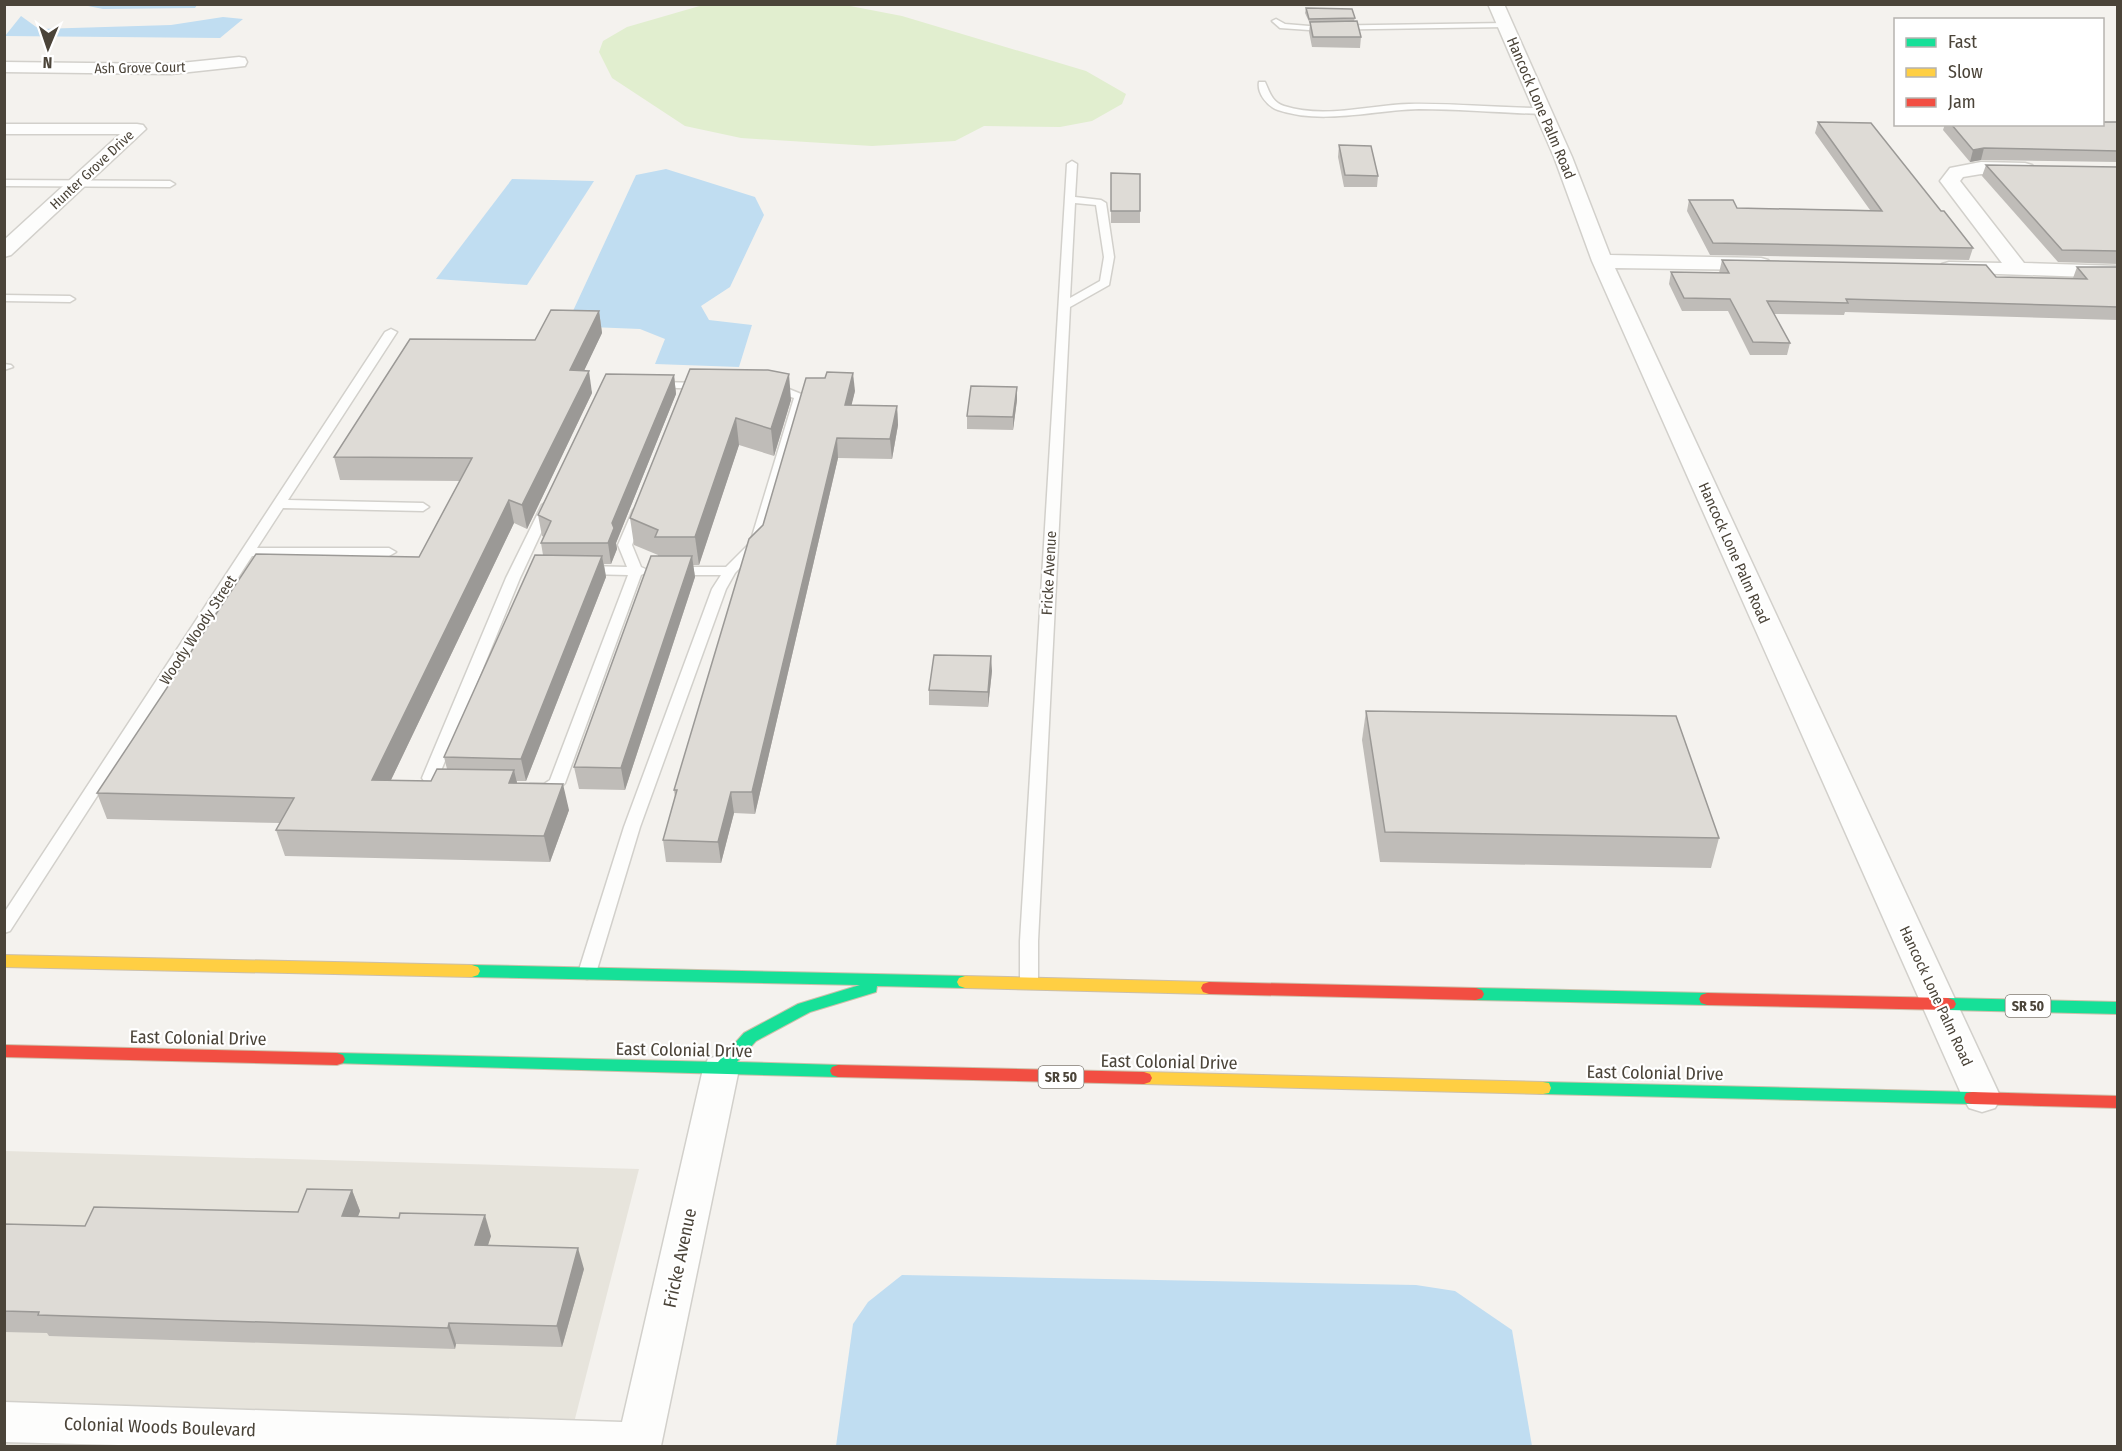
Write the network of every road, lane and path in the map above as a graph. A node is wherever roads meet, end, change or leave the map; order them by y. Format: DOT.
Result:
graph roads {
  1 [pos="1496,4"];
  2 [pos="1276,21"];
  3 [pos="1506,25"];
  4 [pos="239,62"];
  5 [pos="4,67"];
  6 [pos="1262,84"];
  7 [pos="1543,111"];
  8 [pos="4,129"];
  9 [pos="1072,164"];
  10 [pos="2049,169"];
  11 [pos="4,183"];
  12 [pos="170,184"];
  13 [pos="76,185"];
  14 [pos="1070,199"];
  15 [pos="4,251"];
  16 [pos="1602,261"];
  17 [pos="1780,265"];
  18 [pos="1935,268"];
  19 [pos="2018,270"];
  20 [pos="2118,272"];
  21 [pos="4,298"];
  22 [pos="70,300"];
  23 [pos="1064,306"];
  24 [pos="391,332"];
  25 [pos="644,384"];
  26 [pos="723,387"];
  27 [pos="757,388"];
  28 [pos="553,495"];
  29 [pos="642,502"];
  30 [pos="279,504"];
  31 [pos="423,507"];
  32 [pos="248,552"];
  33 [pos="389,552"];
  34 [pos="577,570"];
  35 [pos="730,570"];
  36 [pos="636,571"];
  37 [pos="459,788"];
  38 [pos="525,788"];
  39 [pos="4,927"];
  40 [pos="4,961"];
  41 [pos="587,973"];
  42 [pos="897,980"];
  43 [pos="1029,982"];
  44 [pos="1939,1004"];
  45 [pos="2118,1008"];
  46 [pos="4,1051"];
  47 [pos="721,1069"];
  48 [pos="1982,1098"];
  49 [pos="2118,1101"];
  50 [pos="4,1422"];
  51 [pos="640,1444"];
  1 -- 3 [label="street, Hancock Lone Palm Road"];
  2 -- 3 [label="lane"];
  3 -- 7 [label="street, Hancock Lone Palm Road"];
  4 -- 5 [label="street, Ash Grove Court"];
  6 -- 7 [label="lane"];
  7 -- 16 [label="street, Hancock Lone Palm Road"];
  8 -- 13 [label="street, Hunter Grove Drive"];
  9 -- 14 [label="lane, Fricke Avenue"];
  10 -- 19 [label="street"];
  11 -- 13 [label="lane"];
  12 -- 13 [label="lane"];
  13 -- 15 [label="street, Hunter Grove Drive"];
  14 -- 23 [label="lane, Fricke Avenue"];
  14 -- 23 [label="lane"];
  16 -- 17 [label="street"];
  16 -- 44 [label="street, Hancock Lone Palm Road"];
  18 -- 19 [label="street"];
  19 -- 20 [label="street"];
  21 -- 22 [label="lane"];
  23 -- 43 [label="lane, Fricke Avenue"];
  24 -- 30 [label="lane, Woody Woody Street"];
  25 -- 26 [label="lane"];
  27 -- 35 [label="lane"];
  28 -- 37 [label="lane"];
  29 -- 36 [label="lane"];
  30 -- 31 [label="lane"];
  30 -- 32 [label="lane, Woody Woody Street"];
  32 -- 33 [label="lane"];
  32 -- 39 [label="lane, Woody Woody Street"];
  34 -- 36 [label="lane"];
  35 -- 36 [label="lane"];
  35 -- 41 [label="lane"];
  36 -- 38 [label="lane"];
  40 -- 41 [label="highway, SR 50"];
  41 -- 42 [label="highway, SR 50"];
  42 -- 43 [label="highway, SR 50"];
  42 -- 47 [label="highway"];
  43 -- 44 [label="highway, SR 50"];
  44 -- 45 [label="highway, SR 50"];
  44 -- 48 [label="street, Hancock Lone Palm Road"];
  46 -- 47 [label="highway, East Colonial Drive / SR 50"];
  47 -- 48 [label="highway, East Colonial Drive / SR 50"];
  47 -- 51 [label="street, Fricke Avenue"];
  48 -- 49 [label="highway, East Colonial Drive / SR 50"];
  50 -- 51 [label="street, Colonial Woods Boulevard"];
}
